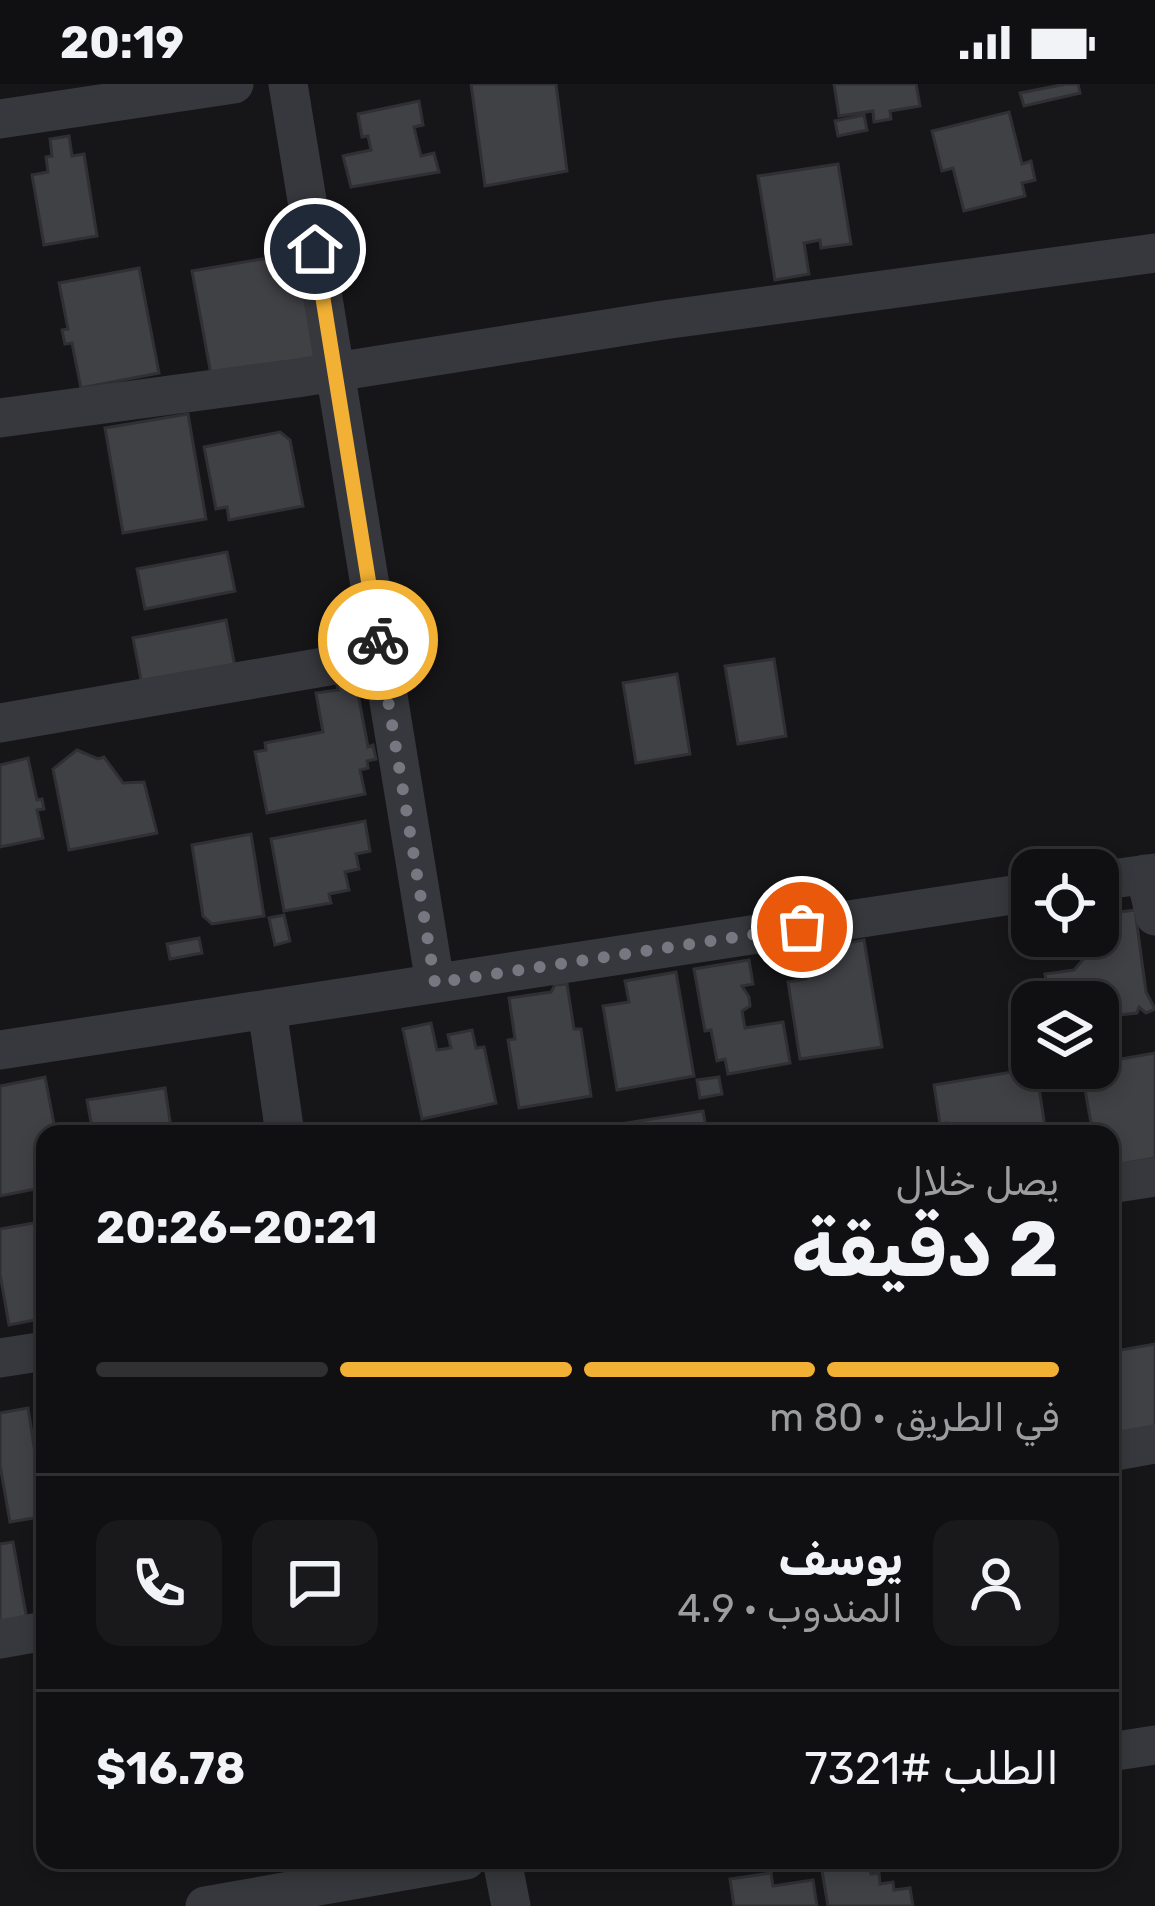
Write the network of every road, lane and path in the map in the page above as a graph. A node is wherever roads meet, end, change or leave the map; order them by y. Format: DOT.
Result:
graph roads {
  1 [pos="234,84"];
  2 [pos="288,84"];
  3 [pos="0,119"];
  4 [pos="1155,254"];
  5 [pos="336,372"];
  6 [pos="0,418"];
  7 [pos="381,657"];
  8 [pos="0,723"];
  9 [pos="1150,873"];
  10 [pos="1119,878"];
  11 [pos="1011,895"];
  12 [pos="1155,916"];
  13 [pos="435,983"];
  14 [pos="267,1009"];
  15 [pos="0,1050"];
  16 [pos="284,1125"];
  17 [pos="1155,1177"];
  18 [pos="1119,1183"];
  19 [pos="36,1352"];
  20 [pos="0,1358"];
  21 [pos="1155,1444"];
  22 [pos="1119,1450"];
  23 [pos="36,1633"];
  24 [pos="0,1639"];
  25 [pos="1155,1745"];
  26 [pos="1119,1751"];
  27 [pos="415,1869"];
  28 [pos="504,1869"];
  29 [pos="205,1906"];
  30 [pos="511,1906"];
  1 -- 3 [label="street"];
  2 -- 5 [label="street"];
  4 -- 5 [label="street"];
  5 -- 6 [label="street"];
  5 -- 7 [label="street"];
  7 -- 8 [label="street"];
  7 -- 13 [label="street"];
  9 -- 10 [label="street"];
  9 -- 12 [label="street"];
  11 -- 13 [label="street"];
  13 -- 14 [label="street"];
  14 -- 15 [label="street"];
  14 -- 16 [label="street"];
  17 -- 18 [label="street"];
  19 -- 20 [label="street"];
  21 -- 22 [label="street"];
  23 -- 24 [label="street"];
  25 -- 26 [label="street"];
  27 -- 29 [label="street"];
  28 -- 30 [label="street"];
}
